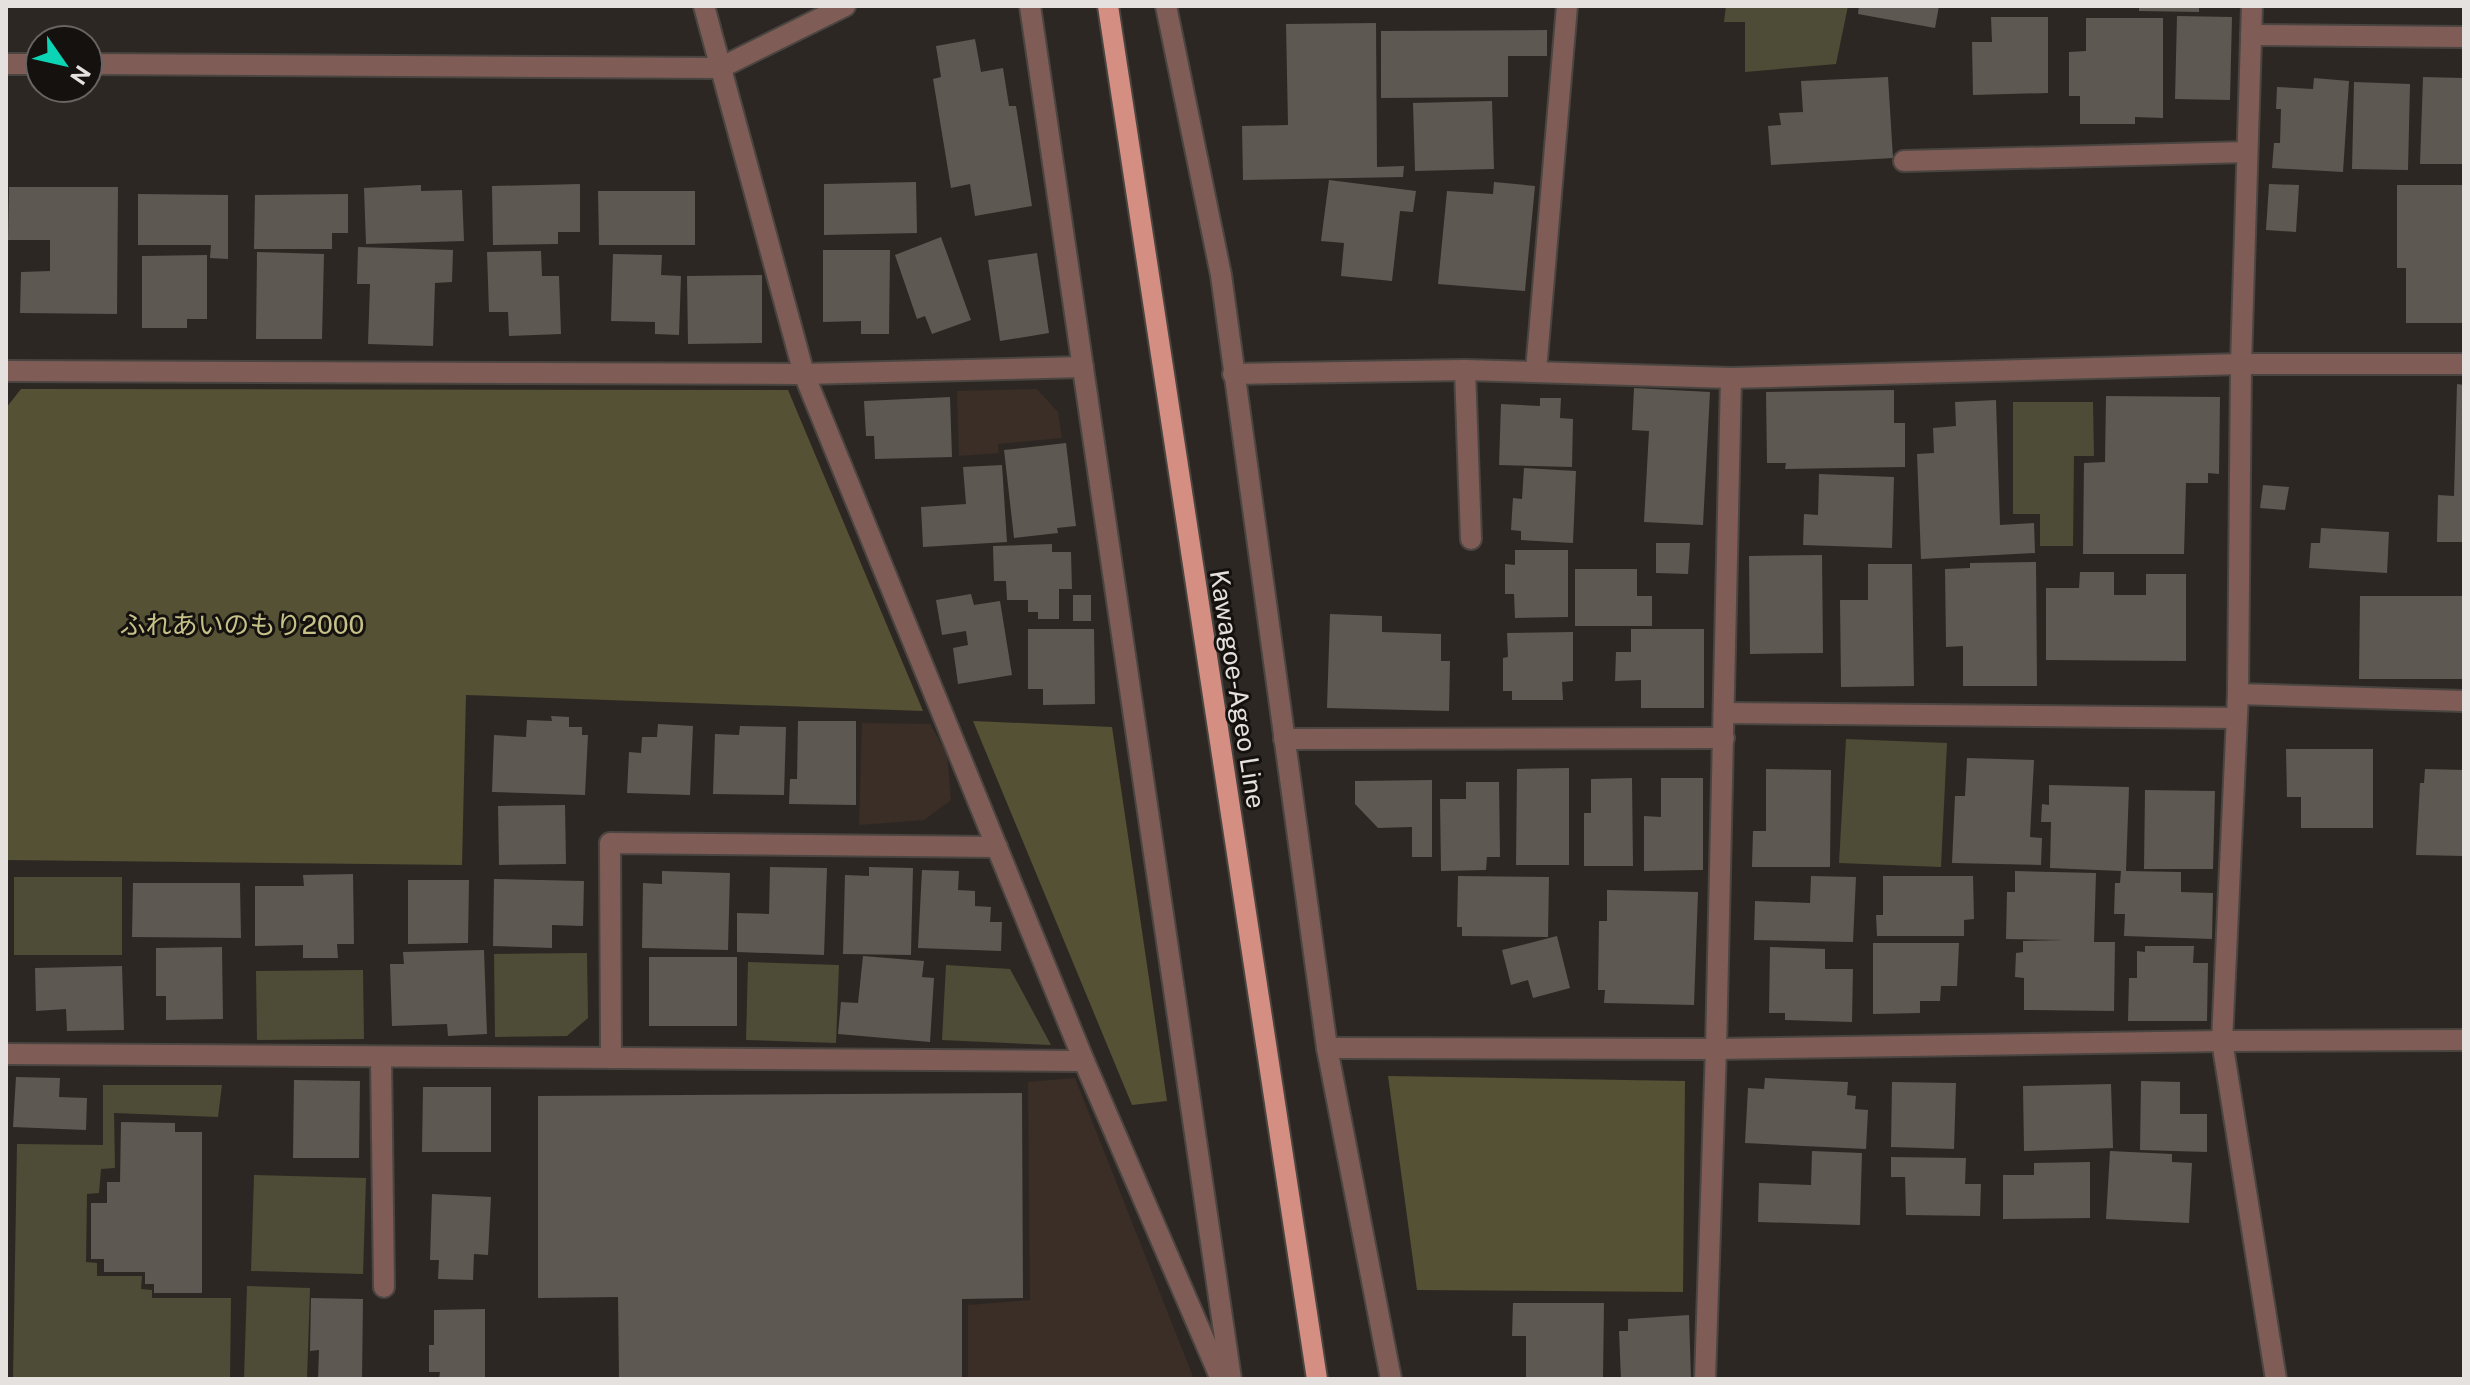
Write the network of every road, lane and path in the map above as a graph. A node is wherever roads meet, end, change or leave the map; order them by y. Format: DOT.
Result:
graph roads {
  1 [pos="704,6"];
  2 [pos="845,6"];
  3 [pos="1030,6"];
  4 [pos="1108,6"];
  5 [pos="1166,6"];
  6 [pos="1567,6"];
  7 [pos="2252,6"];
  8 [pos="2251,35"];
  9 [pos="2464,37"];
  10 [pos="104,64"];
  11 [pos="720,68"];
  12 [pos="2247,152"];
  13 [pos="1904,161"];
  14 [pos="2241,364"];
  15 [pos="2464,364"];
  16 [pos="1083,367"];
  17 [pos="1465,370"];
  18 [pos="6,371"];
  19 [pos="1536,371"];
  20 [pos="804,374"];
  21 [pos="1233,374"];
  22 [pos="1731,378"];
  23 [pos="1471,539"];
  24 [pos="2238,694"];
  25 [pos="2464,701"];
  26 [pos="1724,713"];
  27 [pos="2236,718"];
  28 [pos="1724,738"];
  29 [pos="1284,739"];
  30 [pos="997,847"];
  31 [pos="2464,1040"];
  32 [pos="2222,1041"];
  33 [pos="1327,1048"];
  34 [pos="1716,1049"];
  35 [pos="6,1054"];
  36 [pos="381,1057"];
  37 [pos="611,1058"];
  38 [pos="1084,1061"];
  39 [pos="384,1287"];
  40 [pos="1221,1379"];
  41 [pos="1231,1379"];
  42 [pos="1317,1379"];
  43 [pos="1391,1379"];
  44 [pos="1705,1379"];
  45 [pos="2276,1379"];
  1 -- 11 [label="street"];
  2 -- 11 [label="street"];
  3 -- 16 [label="street"];
  4 -- 42 [label="main road, Kawagoe-Ageo Line"];
  5 -- 21 [label="street"];
  6 -- 19 [label="street"];
  7 -- 8 [label="street"];
  8 -- 9 [label="street"];
  8 -- 12 [label="street"];
  10 -- 11 [label="street"];
  11 -- 20 [label="street"];
  12 -- 13 [label="street"];
  12 -- 14 [label="street"];
  14 -- 15 [label="street"];
  14 -- 22 [label="street"];
  14 -- 24 [label="street"];
  16 -- 20 [label="street"];
  16 -- 41 [label="street"];
  17 -- 19 [label="street"];
  17 -- 21 [label="street"];
  17 -- 23 [label="street"];
  18 -- 20 [label="street"];
  19 -- 22 [label="street"];
  20 -- 30 [label="street"];
  21 -- 29 [label="street"];
  22 -- 26 [label="street"];
  24 -- 25 [label="street"];
  24 -- 27 [label="street"];
  26 -- 27 [label="street"];
  26 -- 28 [label="street"];
  27 -- 32 [label="street"];
  28 -- 29 [label="street"];
  28 -- 34 [label="street"];
  29 -- 33 [label="street"];
  30 -- 37 [label="street"];
  30 -- 38 [label="street"];
  31 -- 32 [label="street"];
  32 -- 34 [label="street"];
  32 -- 45 [label="street"];
  33 -- 34 [label="street"];
  33 -- 43 [label="street"];
  34 -- 44 [label="street"];
  35 -- 36 [label="street"];
  36 -- 37 [label="street"];
  36 -- 39 [label="street"];
  37 -- 38 [label="street"];
  38 -- 40 [label="street"];
}
